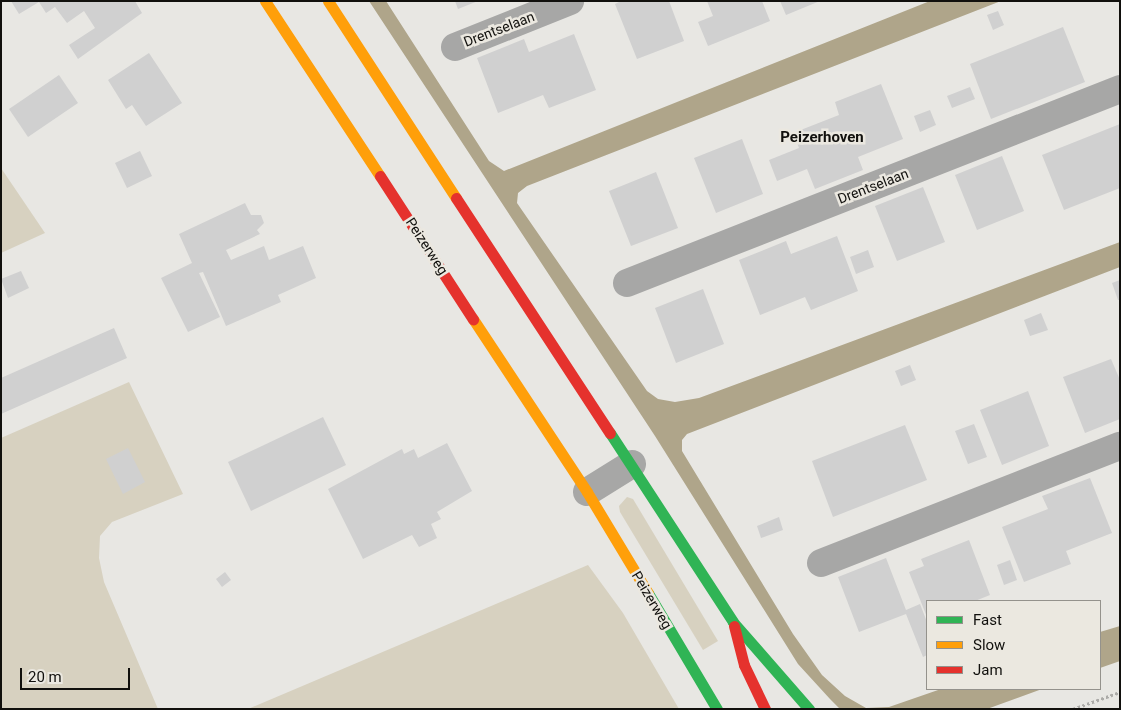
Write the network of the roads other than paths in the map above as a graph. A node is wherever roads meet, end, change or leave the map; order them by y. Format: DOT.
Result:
graph roads {
  1 [pos="265,1"];
  2 [pos="328,1"];
  3 [pos="570,1"];
  4 [pos="455,46"];
  5 [pos="1120,89"];
  6 [pos="627,283"];
  7 [pos="1120,446"];
  8 [pos="632,464"];
  9 [pos="587,492"];
  10 [pos="821,563"];
  11 [pos="733,622"];
  12 [pos="717,709"];
  13 [pos="765,709"];
  14 [pos="809,709"];
  1 -- 9 [label="street, Peizerweg"];
  2 -- 8 [label="street"];
  3 -- 4 [label="street, Drentselaan"];
  5 -- 6 [label="street, Drentselaan"];
  7 -- 10 [label="street"];
  8 -- 9 [label="street"];
  8 -- 11 [label="street"];
  9 -- 12 [label="street, Peizerweg"];
  11 -- 13 [label="street"];
  11 -- 14 [label="street"];
}
